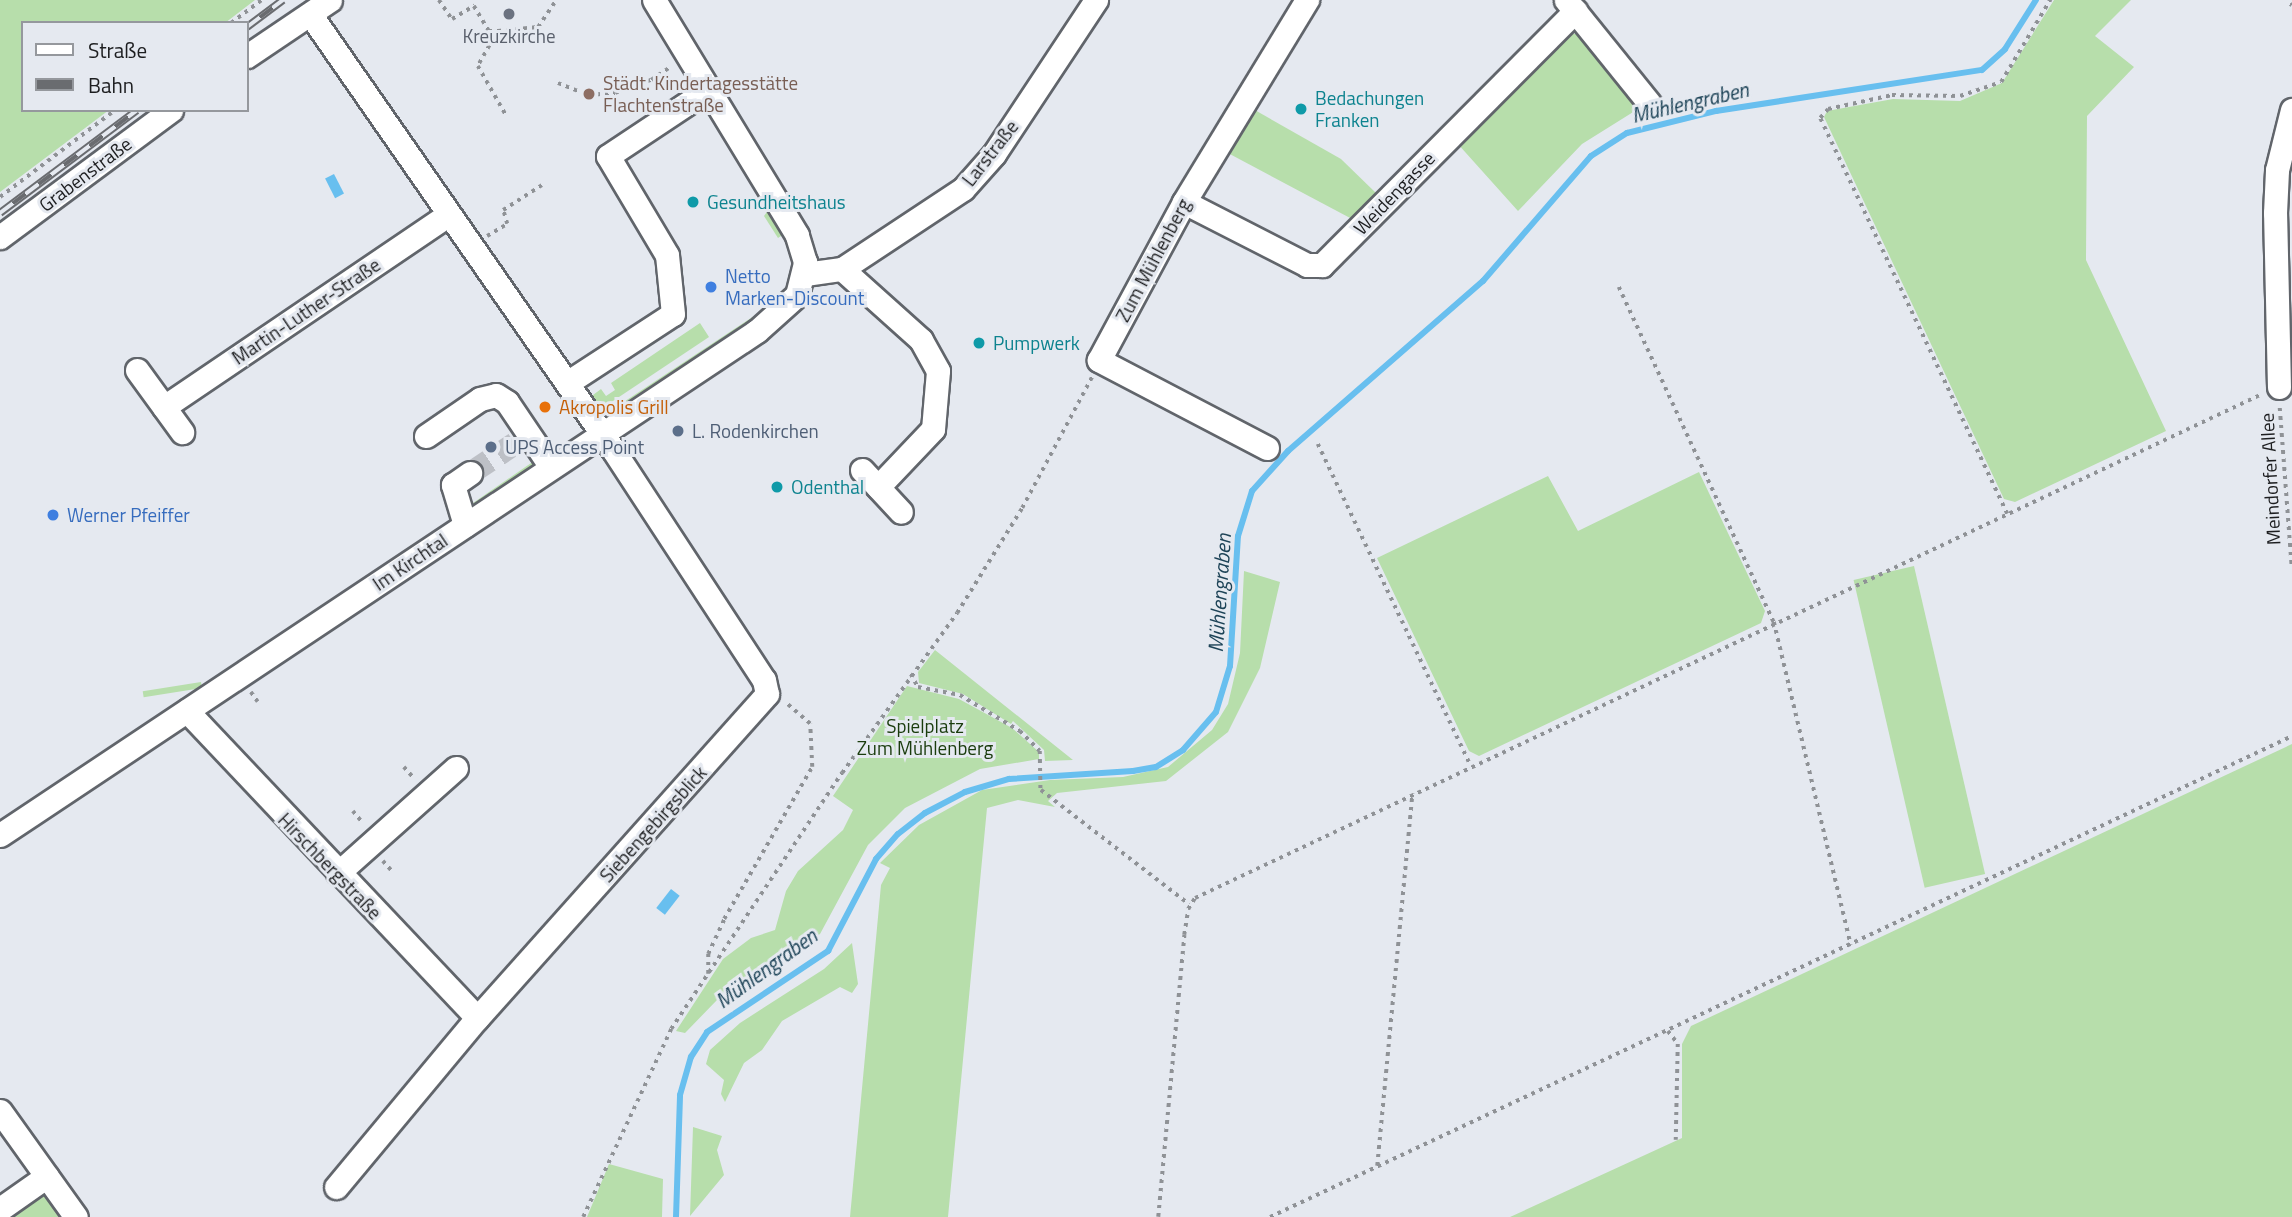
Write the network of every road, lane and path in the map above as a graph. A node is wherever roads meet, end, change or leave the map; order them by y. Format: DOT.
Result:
graph roads {
  1 [pos="261,0"];
  2 [pos="439,0"];
  3 [pos="556,0"];
  4 [pos="654,0"];
  5 [pos="1096,0"];
  6 [pos="1307,0"];
  7 [pos="2050,0"];
  8 [pos="323,4"];
  9 [pos="1570,5"];
  10 [pos="234,21"];
  11 [pos="498,31"];
  12 [pos="248,55"];
  13 [pos="670,67"];
  14 [pos="558,83"];
  15 [pos="709,89"];
  16 [pos="1649,103"];
  17 [pos="2292,110"];
  18 [pos="112,112"];
  19 [pos="168,112"];
  20 [pos="506,115"];
  21 [pos="542,185"];
  22 [pos="0,197"];
  23 [pos="1184,202"];
  24 [pos="449,214"];
  25 [pos="0,237"];
  26 [pos="474,245"];
  27 [pos="842,270"];
  28 [pos="805,274"];
  29 [pos="1619,287"];
  30 [pos="1099,360"];
  31 [pos="138,370"];
  32 [pos="567,383"];
  33 [pos="2279,387"];
  34 [pos="164,407"];
  35 [pos="182,432"];
  36 [pos="601,434"];
  37 [pos="426,436"];
  38 [pos="1318,444"];
  39 [pos="1267,448"];
  40 [pos="551,467"];
  41 [pos="862,470"];
  42 [pos="470,473"];
  43 [pos="878,487"];
  44 [pos="901,512"];
  45 [pos="2007,514"];
  46 [pos="465,525"];
  47 [pos="2292,569"];
  48 [pos="1774,622"];
  49 [pos="911,674"];
  50 [pos="778,696"];
  51 [pos="187,711"];
  52 [pos="2292,736"];
  53 [pos="1471,766"];
  54 [pos="456,768"];
  55 [pos="1412,794"];
  56 [pos="0,835"];
  57 [pos="338,873"];
  58 [pos="1190,904"];
  59 [pos="1851,946"];
  60 [pos="708,976"];
  61 [pos="477,1018"];
  62 [pos="1668,1031"];
  63 [pos="0,1111"];
  64 [pos="1676,1140"];
  65 [pos="1377,1166"];
  66 [pos="47,1175"];
  67 [pos="336,1187"];
  68 [pos="0,1209"];
  69 [pos="76,1217"];
  70 [pos="583,1217"];
  71 [pos="1158,1217"];
  72 [pos="1270,1217"];
  1 -- 10 [label="path"];
  2 -- 11 [label="path"];
  3 -- 11 [label="path"];
  4 -- 15 [label="street"];
  5 -- 27 [label="street, Larstraße"];
  6 -- 23 [label="street, Zum Mühlenberg"];
  7 -- 45 [label="path"];
  8 -- 12 [label="street"];
  8 -- 24 [label="street"];
  9 -- 16 [label="street, Weidengasse"];
  9 -- 23 [label="street, Weidengasse"];
  11 -- 20 [label="path"];
  13 -- 14 [label="path"];
  15 -- 28 [label="street"];
  15 -- 32 [label="street"];
  17 -- 33 [label="street"];
  18 -- 22 [label="path"];
  19 -- 25 [label="street, Grabenstraße"];
  21 -- 26 [label="path"];
  23 -- 30 [label="street, Zum Mühlenberg"];
  24 -- 26 [label="street"];
  24 -- 34 [label="street, Martin-Luther-Straße"];
  26 -- 32 [label="street"];
  27 -- 28 [label="street, Larstraße"];
  27 -- 43 [label="street"];
  28 -- 36 [label="street, Im Kirchtal"];
  29 -- 48 [label="path"];
  30 -- 39 [label="street"];
  30 -- 49 [label="path"];
  31 -- 34 [label="street"];
  32 -- 36 [label="street"];
  33 -- 45 [label="path"];
  33 -- 47 [label="path, Meindorfer Allee"];
  34 -- 35 [label="street"];
  36 -- 40 [label="street, Im Kirchtal"];
  36 -- 61 [label="street, Siebengebirgsblick"];
  37 -- 40 [label="street"];
  38 -- 53 [label="path"];
  40 -- 46 [label="street, Im Kirchtal"];
  41 -- 43 [label="street"];
  42 -- 46 [label="street"];
  43 -- 44 [label="street"];
  45 -- 48 [label="path"];
  46 -- 51 [label="street, Im Kirchtal"];
  48 -- 53 [label="path"];
  48 -- 59 [label="path"];
  49 -- 58 [label="path"];
  49 -- 60 [label="path"];
  50 -- 60 [label="path"];
  51 -- 56 [label="street, Im Kirchtal"];
  51 -- 57 [label="street, Hirschbergstraße"];
  52 -- 59 [label="path"];
  53 -- 55 [label="path"];
  54 -- 57 [label="street"];
  55 -- 58 [label="path"];
  55 -- 65 [label="path"];
  57 -- 61 [label="street, Hirschbergstraße"];
  58 -- 71 [label="path"];
  59 -- 62 [label="path"];
  60 -- 70 [label="path"];
  61 -- 67 [label="street, Siebengebirgsblick"];
  62 -- 64 [label="path"];
  62 -- 65 [label="path"];
  63 -- 66 [label="street"];
  65 -- 72 [label="path"];
  66 -- 68 [label="street"];
  66 -- 69 [label="street"];
}
